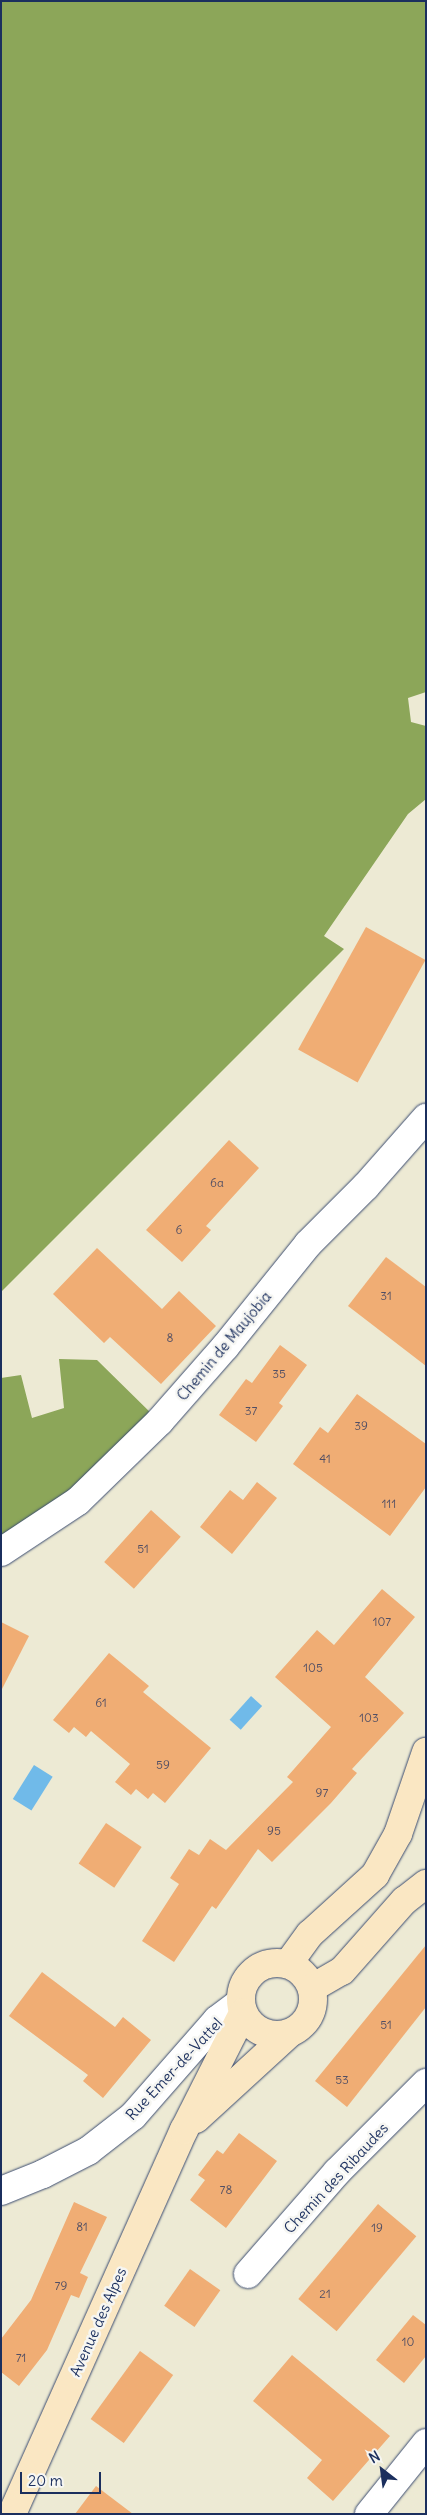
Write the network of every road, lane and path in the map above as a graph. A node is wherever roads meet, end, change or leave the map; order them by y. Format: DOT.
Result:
graph roads {
  1 [pos="426,1118"];
  2 [pos="1,1552"];
  3 [pos="426,1752"];
  4 [pos="426,1884"];
  5 [pos="288,1964"];
  6 [pos="312,1988"];
  7 [pos="242,2007"];
  8 [pos="290,2034"];
  9 [pos="426,2083"];
  10 [pos="184,2130"];
  11 [pos="1,2191"];
  12 [pos="248,2274"];
  13 [pos="426,2443"];
  14 [pos="12,2514"];
  15 [pos="369,2514"];
  1 -- 2 [label="street, Chemin de Maujobia"];
  3 -- 5 [label="main road"];
  4 -- 6 [label="main road"];
  5 -- 6 [label="main road"];
  5 -- 7 [label="main road"];
  6 -- 8 [label="main road"];
  7 -- 8 [label="main road"];
  7 -- 10 [label="main road, Avenue des Alpes"];
  7 -- 11 [label="street, Rue Emer-de-Vattel"];
  8 -- 10 [label="main road, Avenue des Alpes"];
  9 -- 12 [label="street, Chemin des Ribaudes"];
  10 -- 14 [label="main road, Avenue des Alpes"];
  13 -- 15 [label="street"];
}
